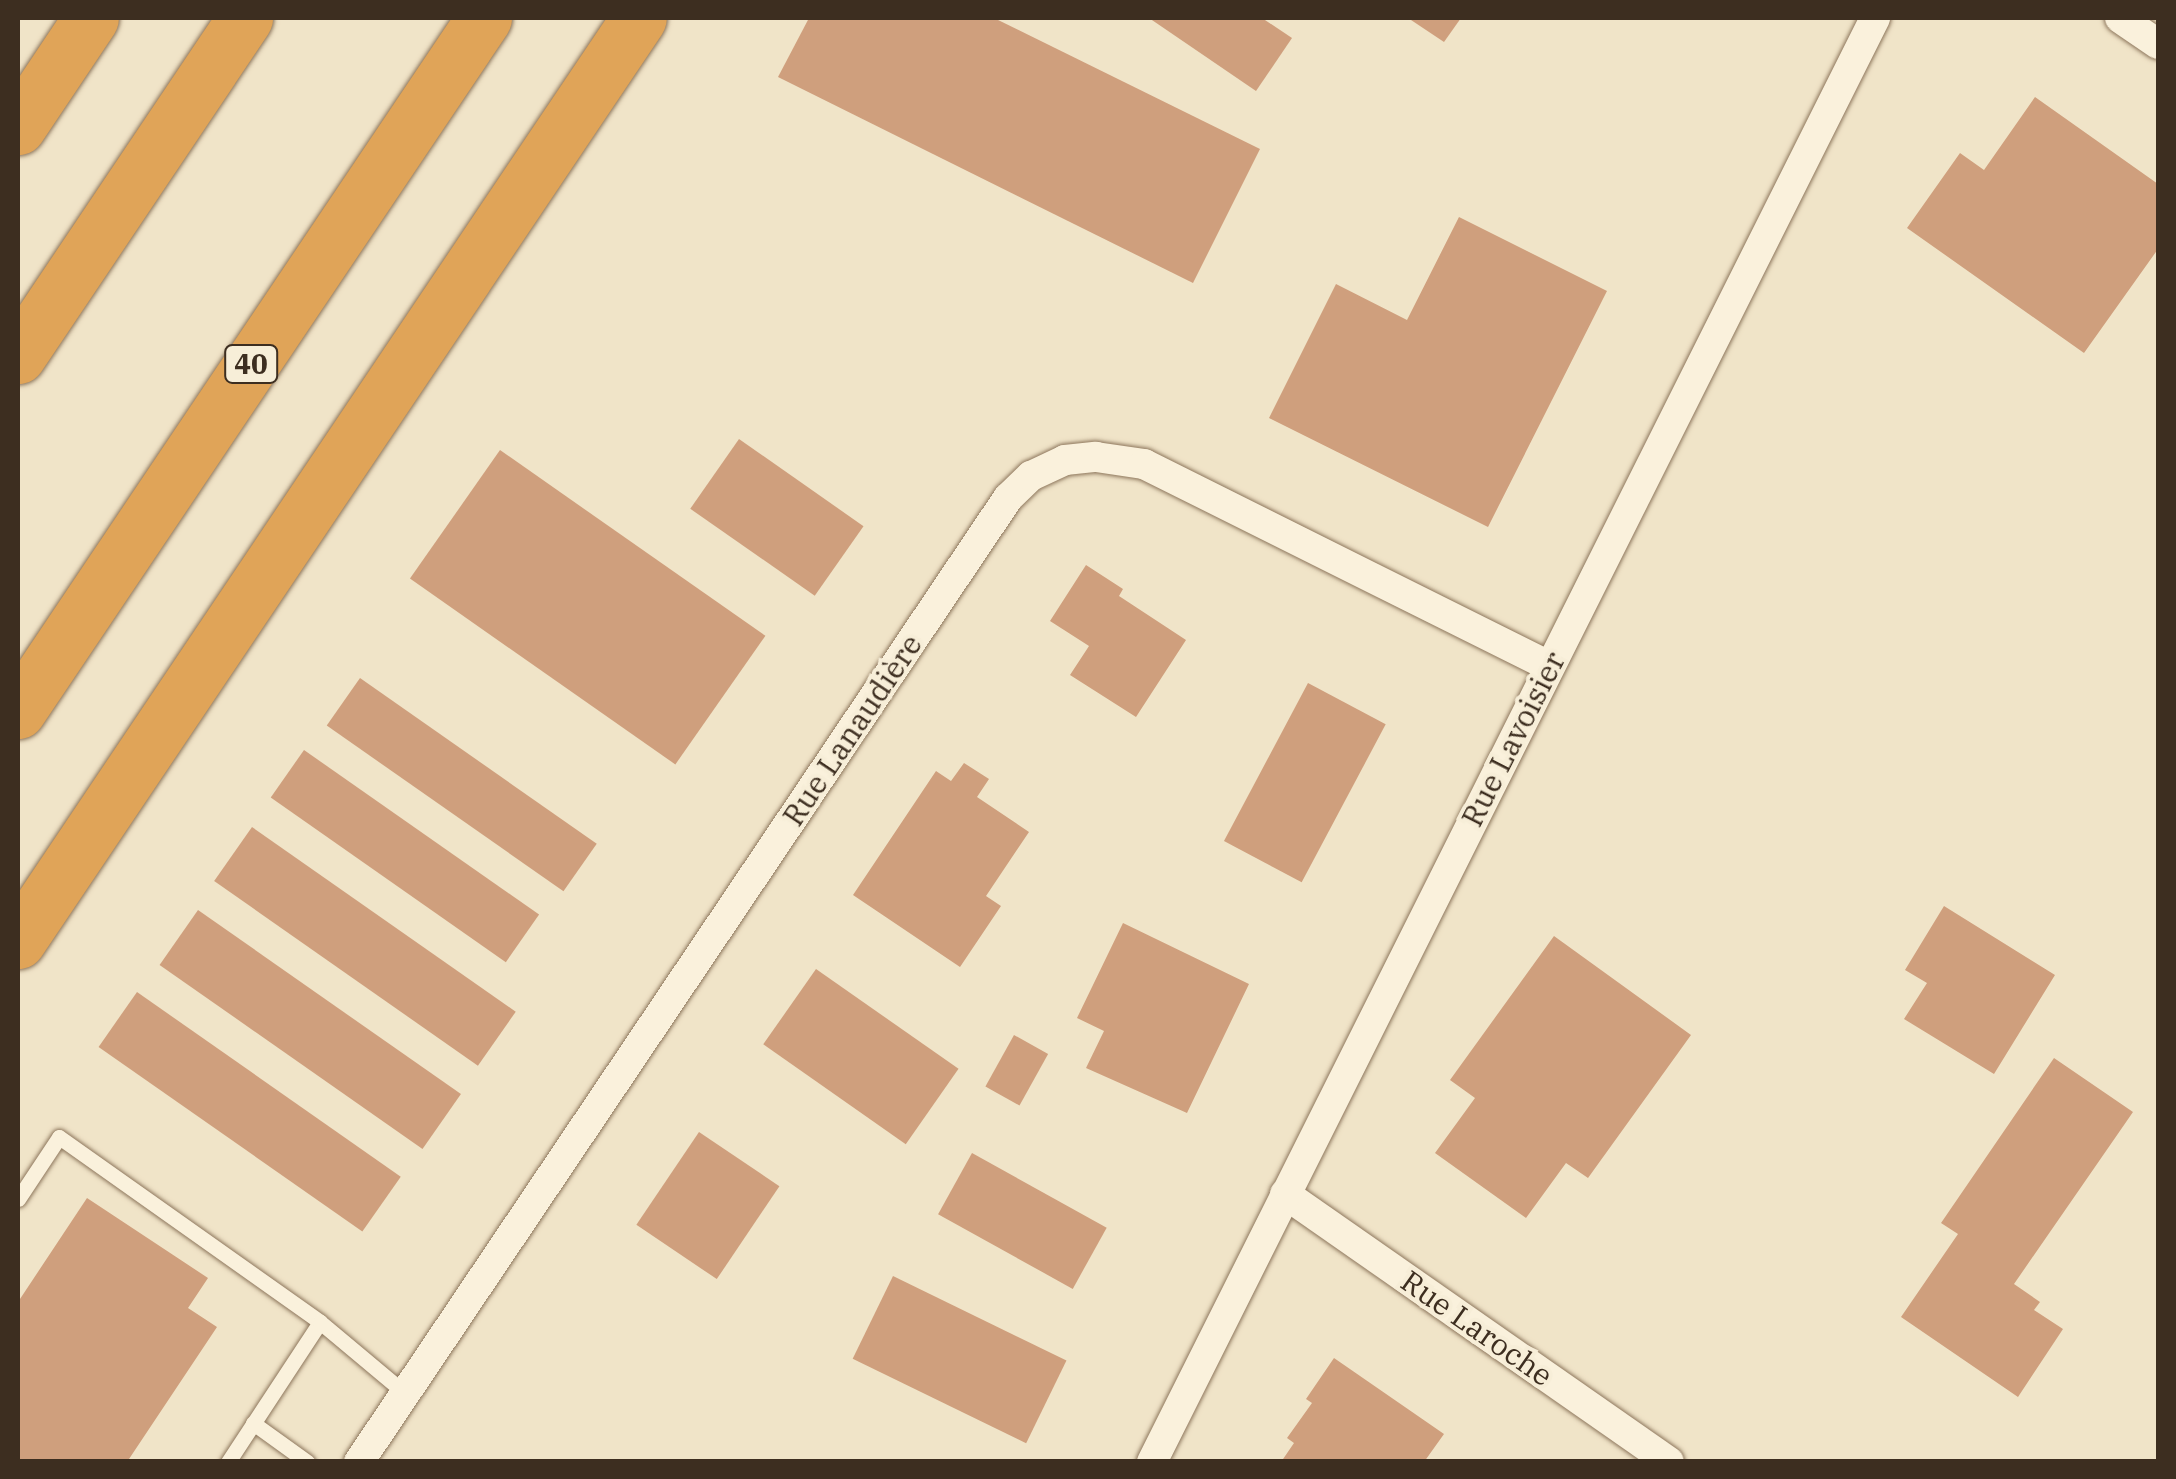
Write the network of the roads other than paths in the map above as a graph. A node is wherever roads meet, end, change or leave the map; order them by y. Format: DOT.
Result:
graph roads {
  1 [pos="91,18"];
  2 [pos="245,18"];
  3 [pos="484,18"];
  4 [pos="638,18"];
  5 [pos="1875,18"];
  6 [pos="2120,18"];
  7 [pos="2158,44"];
  8 [pos="18,127"];
  9 [pos="18,356"];
  10 [pos="1550,666"];
  11 [pos="18,711"];
  12 [pos="18,940"];
  13 [pos="1285,1194"];
  14 [pos="18,1199"];
  15 [pos="320,1322"];
  16 [pos="405,1393"];
  17 [pos="252,1422"];
  18 [pos="228,1462"];
  19 [pos="307,1462"];
  20 [pos="359,1462"];
  21 [pos="1152,1462"];
  22 [pos="1669,1462"];
  1 -- 8 [label="highway"];
  2 -- 9 [label="highway"];
  3 -- 11 [label="highway, 40"];
  4 -- 12 [label="highway"];
  5 -- 10 [label="street, Rue Lavoisier"];
  6 -- 7 [label="street"];
  10 -- 13 [label="street, Rue Lavoisier"];
  10 -- 16 [label="street, Rue Lanaudière"];
  13 -- 21 [label="street, Rue Lavoisier"];
  13 -- 22 [label="street, Rue Laroche"];
  14 -- 15 [label="lane"];
  15 -- 16 [label="lane"];
  15 -- 17 [label="lane"];
  16 -- 20 [label="street, Rue Lanaudière"];
  17 -- 18 [label="lane"];
  17 -- 19 [label="lane"];
}
